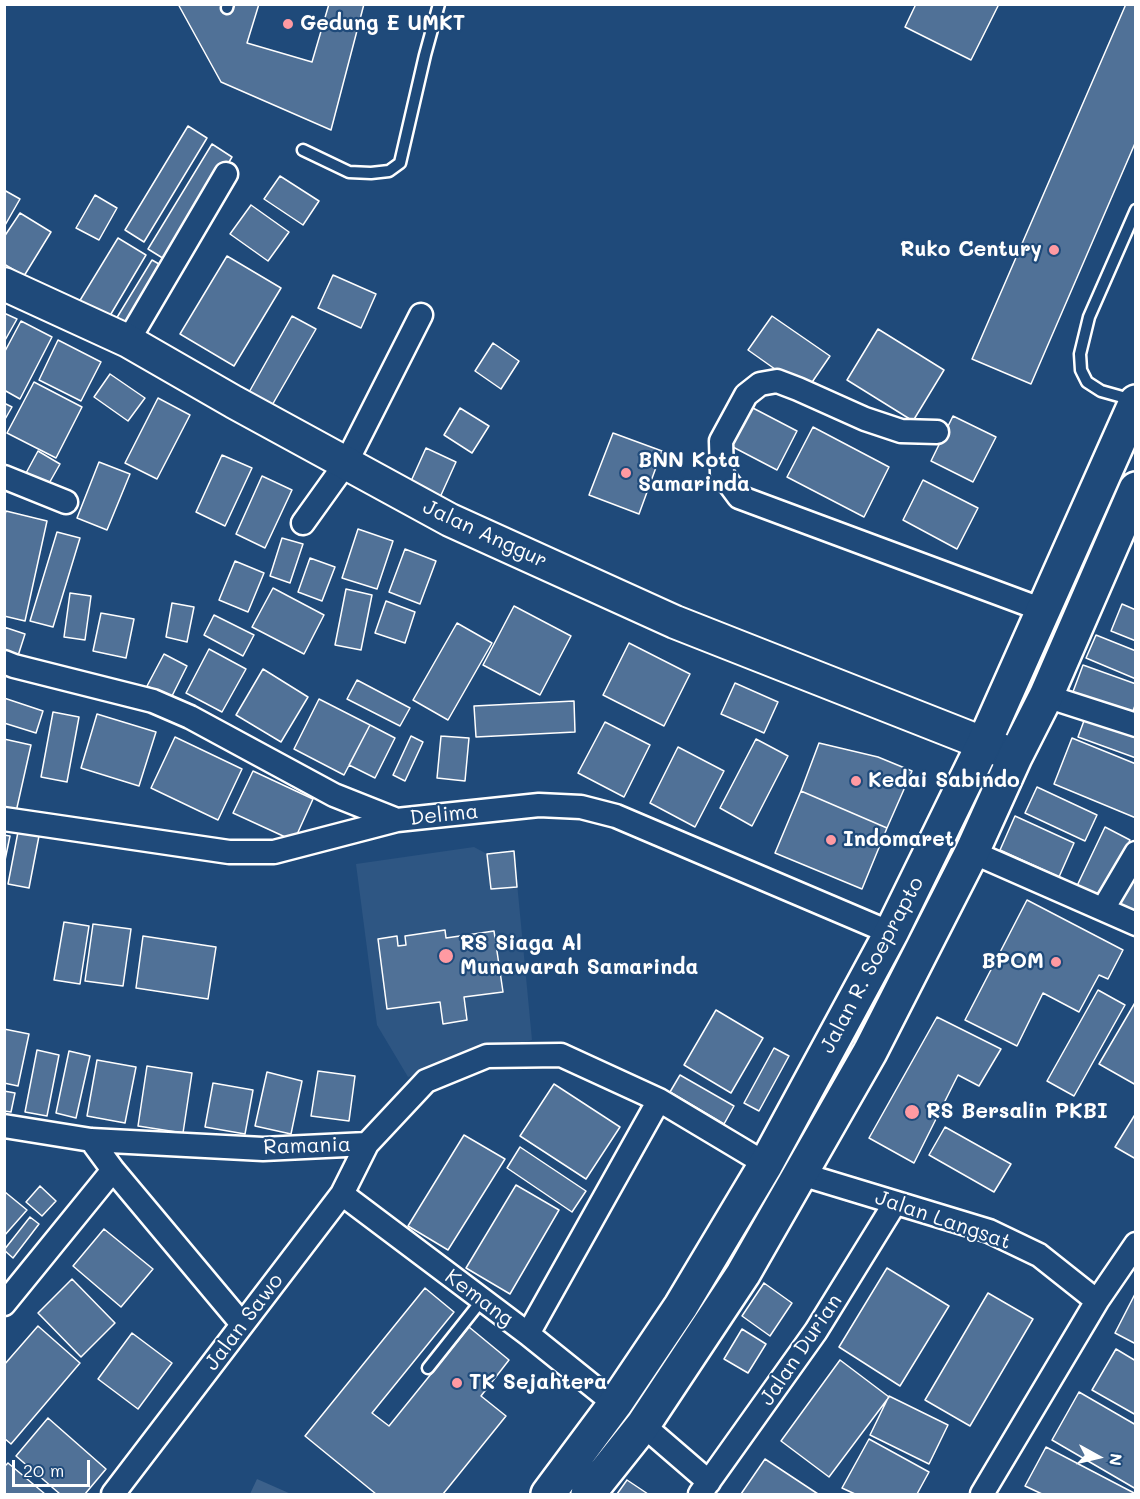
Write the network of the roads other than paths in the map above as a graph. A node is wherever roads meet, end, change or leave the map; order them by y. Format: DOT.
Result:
graph roads {
  1 [pos="439,4"];
  2 [pos="303,150"];
  3 [pos="226,174"];
  4 [pos="1136,210"];
  5 [pos="4,284"];
  6 [pos="421,315"];
  7 [pos="128,340"];
  8 [pos="1136,401"];
  9 [pos="937,432"];
  10 [pos="346,463"];
  11 [pos="4,477"];
  12 [pos="1136,489"];
  13 [pos="66,502"];
  14 [pos="303,523"];
  15 [pos="1043,610"];
  16 [pos="4,662"];
  17 [pos="1046,696"];
  18 [pos="1136,725"];
  19 [pos="984,743"];
  20 [pos="1016,757"];
  21 [pos="4,819"];
  22 [pos="397,820"];
  23 [pos="972,852"];
  24 [pos="1136,853"];
  25 [pos="1103,909"];
  26 [pos="1136,924"];
  27 [pos="891,933"];
  28 [pos="659,1100"];
  29 [pos="4,1126"];
  30 [pos="91,1140"];
  31 [pos="367,1144"];
  32 [pos="766,1164"];
  33 [pos="113,1170"];
  34 [pos="801,1174"];
  35 [pos="342,1194"];
  36 [pos="895,1203"];
  37 [pos="1136,1244"];
  38 [pos="482,1300"];
  39 [pos="1097,1301"];
  40 [pos="4,1304"];
  41 [pos="242,1324"];
  42 [pos="528,1334"];
  43 [pos="428,1368"];
  44 [pos="615,1404"];
  45 [pos="643,1425"];
  46 [pos="705,1488"];
  47 [pos="113,1494"];
  48 [pos="548,1494"];
  49 [pos="588,1494"];
  50 [pos="982,1494"];
  1 -- 2 [label="lane"];
  3 -- 7 [label="street"];
  4 -- 8 [label="lane"];
  5 -- 7 [label="street, Jalan Anggur"];
  6 -- 10 [label="street"];
  7 -- 10 [label="street, Jalan Anggur"];
  8 -- 15 [label="main road, Jalan R. Soeprapto"];
  9 -- 15 [label="street"];
  10 -- 14 [label="street"];
  10 -- 19 [label="street, Jalan Anggur"];
  11 -- 13 [label="street"];
  12 -- 17 [label="main road, Jalan R. Soeprapto"];
  15 -- 19 [label="main road, Jalan R. Soeprapto"];
  16 -- 22 [label="street, Delima"];
  17 -- 18 [label="street"];
  17 -- 20 [label="main road, Jalan R. Soeprapto"];
  19 -- 20 [label="street, Jalan Anggur"];
  19 -- 27 [label="main road, Jalan R. Soeprapto"];
  20 -- 23 [label="main road, Jalan R. Soeprapto"];
  21 -- 22 [label="street"];
  22 -- 27 [label="street, Delima"];
  23 -- 25 [label="street"];
  23 -- 34 [label="main road, Jalan R. Soeprapto"];
  24 -- 25 [label="street"];
  25 -- 26 [label="street"];
  27 -- 32 [label="main road, Jalan R. Soeprapto"];
  28 -- 31 [label="street, Ramania"];
  28 -- 32 [label="street, Ramania"];
  28 -- 42 [label="street"];
  29 -- 30 [label="street, Ramania"];
  30 -- 31 [label="street, Ramania"];
  30 -- 33 [label="street"];
  31 -- 35 [label="street, Jalan Sawo"];
  32 -- 44 [label="main road, Jalan R. Soeprapto"];
  33 -- 40 [label="street"];
  33 -- 41 [label="street"];
  34 -- 36 [label="street, Jalan Langsat"];
  34 -- 45 [label="main road, Jalan R. Soeprapto"];
  35 -- 38 [label="street, Kemang"];
  35 -- 41 [label="street, Jalan Sawo"];
  36 -- 39 [label="street, Jalan Langsat"];
  36 -- 46 [label="street, Jalan Durian"];
  37 -- 39 [label="street"];
  38 -- 42 [label="street, Kemang"];
  38 -- 43 [label="lane"];
  39 -- 50 [label="street"];
  41 -- 47 [label="street, Jalan Sawo"];
  42 -- 44 [label="street, Kemang"];
  44 -- 48 [label="main road, Jalan R. Soeprapto"];
  45 -- 46 [label="street"];
  45 -- 49 [label="main road, Jalan R. Soeprapto"];
}
